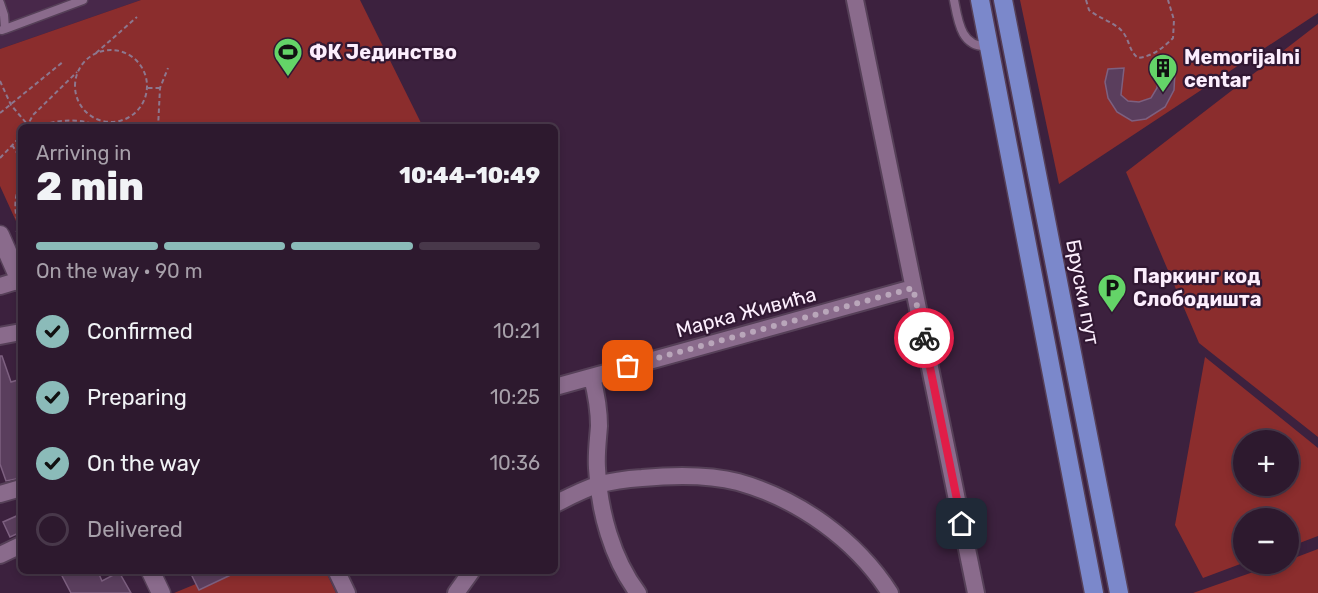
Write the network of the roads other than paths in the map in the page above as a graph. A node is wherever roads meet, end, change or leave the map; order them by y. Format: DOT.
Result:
graph roads {
  1 [pos="83,0"];
  2 [pos="855,0"];
  3 [pos="954,0"];
  4 [pos="980,0"];
  5 [pos="1003,0"];
  6 [pos="0,3"];
  7 [pos="3,30"];
  8 [pos="988,46"];
  9 [pos="8,234"];
  10 [pos="18,274"];
  11 [pos="18,282"];
  12 [pos="0,286"];
  13 [pos="913,288"];
  14 [pos="18,333"];
  15 [pos="0,336"];
  16 [pos="592,377"];
  17 [pos="558,386"];
  18 [pos="598,485"];
  19 [pos="18,489"];
  20 [pos="0,494"];
  21 [pos="558,503"];
  22 [pos="18,546"];
  23 [pos="0,555"];
  24 [pos="152,574"];
  25 [pos="338,574"];
  26 [pos="470,574"];
  27 [pos="161,593"];
  28 [pos="347,593"];
  29 [pos="456,593"];
  30 [pos="638,593"];
  31 [pos="890,593"];
  32 [pos="975,593"];
  33 [pos="1094,593"];
  34 [pos="1119,593"];
  1 -- 7 [label="lane"];
  2 -- 13 [label="street"];
  3 -- 8 [label="lane"];
  4 -- 8 [label="main road"];
  5 -- 34 [label="main road, Бруски пут"];
  6 -- 7 [label="lane"];
  8 -- 33 [label="main road"];
  9 -- 10 [label="street"];
  11 -- 12 [label="street"];
  13 -- 16 [label="street, Марка Живића"];
  13 -- 32 [label="street"];
  14 -- 15 [label="street"];
  16 -- 17 [label="street, Марка Живића"];
  16 -- 18 [label="street"];
  18 -- 21 [label="street"];
  18 -- 30 [label="street"];
  18 -- 31 [label="street"];
  19 -- 20 [label="street"];
  22 -- 23 [label="street"];
  24 -- 27 [label="street"];
  25 -- 28 [label="street"];
  26 -- 29 [label="street"];
}
